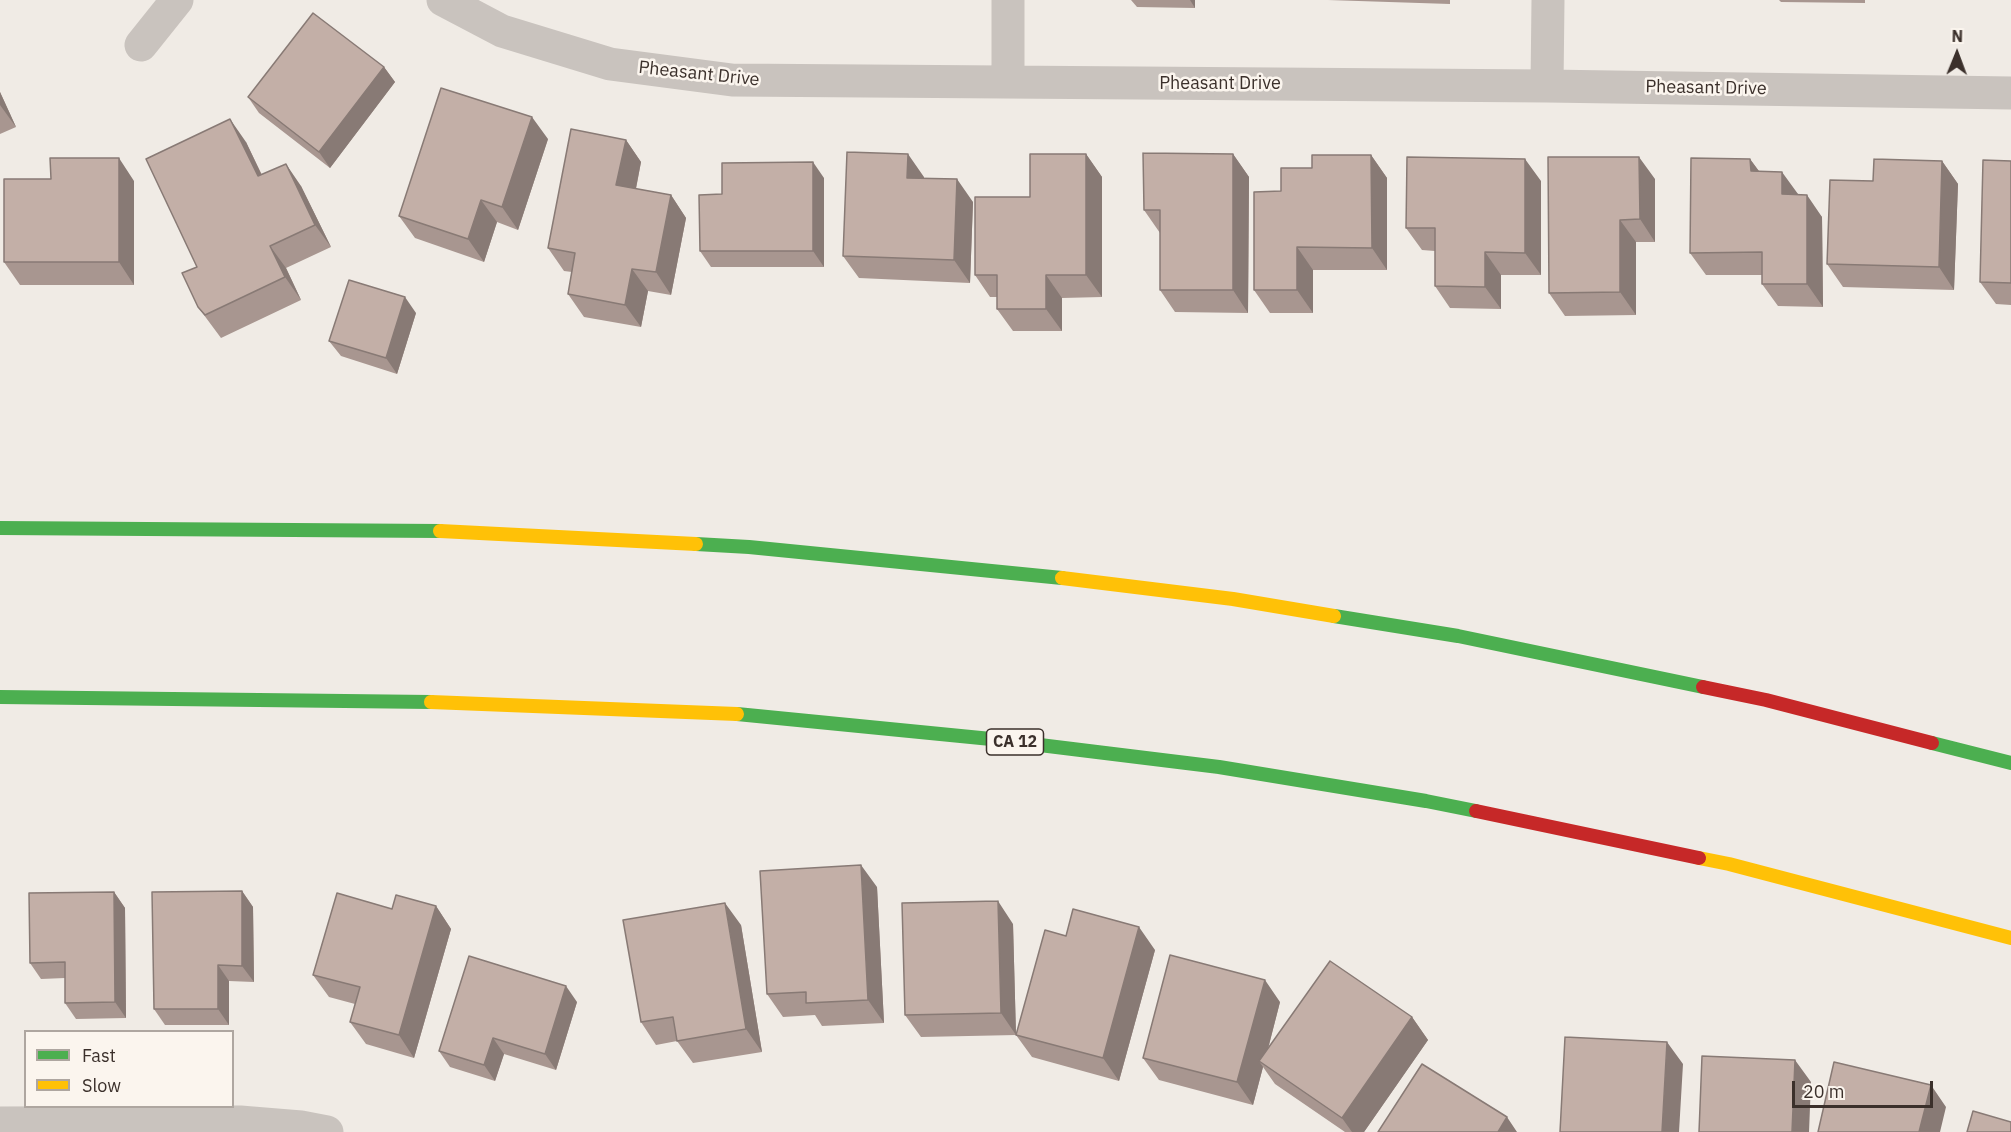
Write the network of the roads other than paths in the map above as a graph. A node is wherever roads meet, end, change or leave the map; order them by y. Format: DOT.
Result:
graph roads {
  1 [pos="177,0"];
  2 [pos="443,0"];
  3 [pos="1008,0"];
  4 [pos="1548,0"];
  5 [pos="141,45"];
  6 [pos="1008,82"];
  7 [pos="1547,86"];
  8 [pos="2011,93"];
  9 [pos="0,528"];
  10 [pos="0,696"];
  11 [pos="2011,763"];
  12 [pos="2011,938"];
  13 [pos="0,1123"];
  14 [pos="327,1132"];
  1 -- 5 [label="street"];
  2 -- 6 [label="street, Pheasant Drive"];
  3 -- 6 [label="street"];
  4 -- 7 [label="street"];
  6 -- 7 [label="street, Pheasant Drive"];
  7 -- 8 [label="street, Pheasant Drive"];
  9 -- 11 [label="highway"];
  10 -- 12 [label="highway, CA 12"];
  13 -- 14 [label="street"];
}
